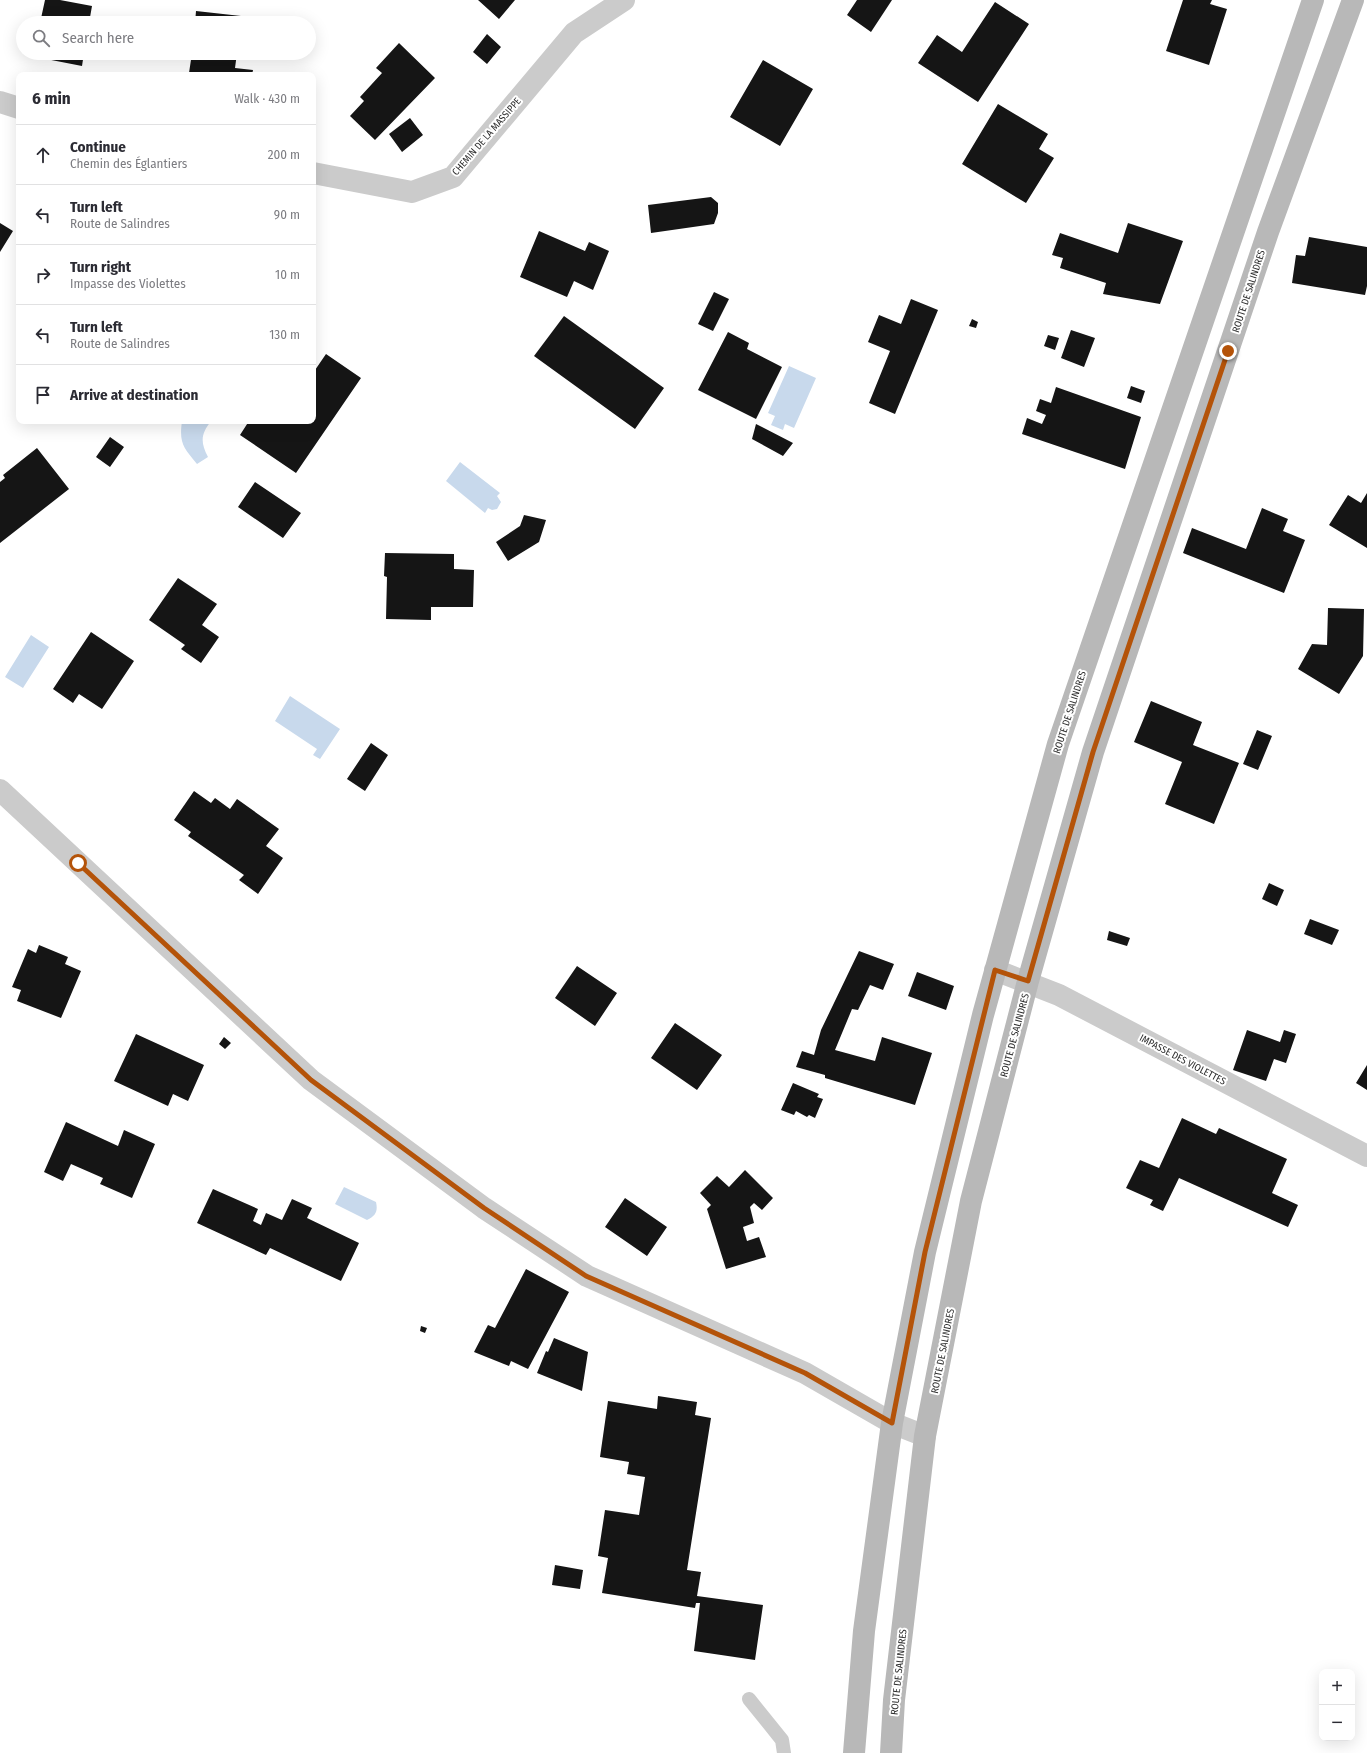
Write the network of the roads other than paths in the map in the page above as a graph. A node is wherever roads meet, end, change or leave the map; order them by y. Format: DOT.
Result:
graph roads {
  1 [pos="624,0"];
  2 [pos="1313,0"];
  3 [pos="1353,0"];
  4 [pos="0,102"];
  5 [pos="16,107"];
  6 [pos="316,175"];
  7 [pos="0,790"];
  8 [pos="995,970"];
  9 [pos="1028,981"];
  10 [pos="1367,1156"];
  11 [pos="892,1423"];
  12 [pos="925,1436"];
  13 [pos="749,1700"];
  14 [pos="784,1753"];
  15 [pos="854,1753"];
  16 [pos="891,1753"];
  1 -- 6 [label="street, CHEMIN DE LA MASSIPPE"];
  2 -- 8 [label="main road, ROUTE DE SALINDRES"];
  3 -- 9 [label="main road, ROUTE DE SALINDRES"];
  4 -- 5 [label="street"];
  7 -- 11 [label="street"];
  8 -- 9 [label="street, IMPASSE DES VIOLETTES"];
  8 -- 11 [label="main road, ROUTE DE SALINDRES"];
  9 -- 10 [label="street, IMPASSE DES VIOLETTES"];
  9 -- 12 [label="main road, ROUTE DE SALINDRES"];
  11 -- 12 [label="street"];
  11 -- 15 [label="main road, ROUTE DE SALINDRES"];
  12 -- 16 [label="main road, ROUTE DE SALINDRES"];
  13 -- 14 [label="lane"];
}
